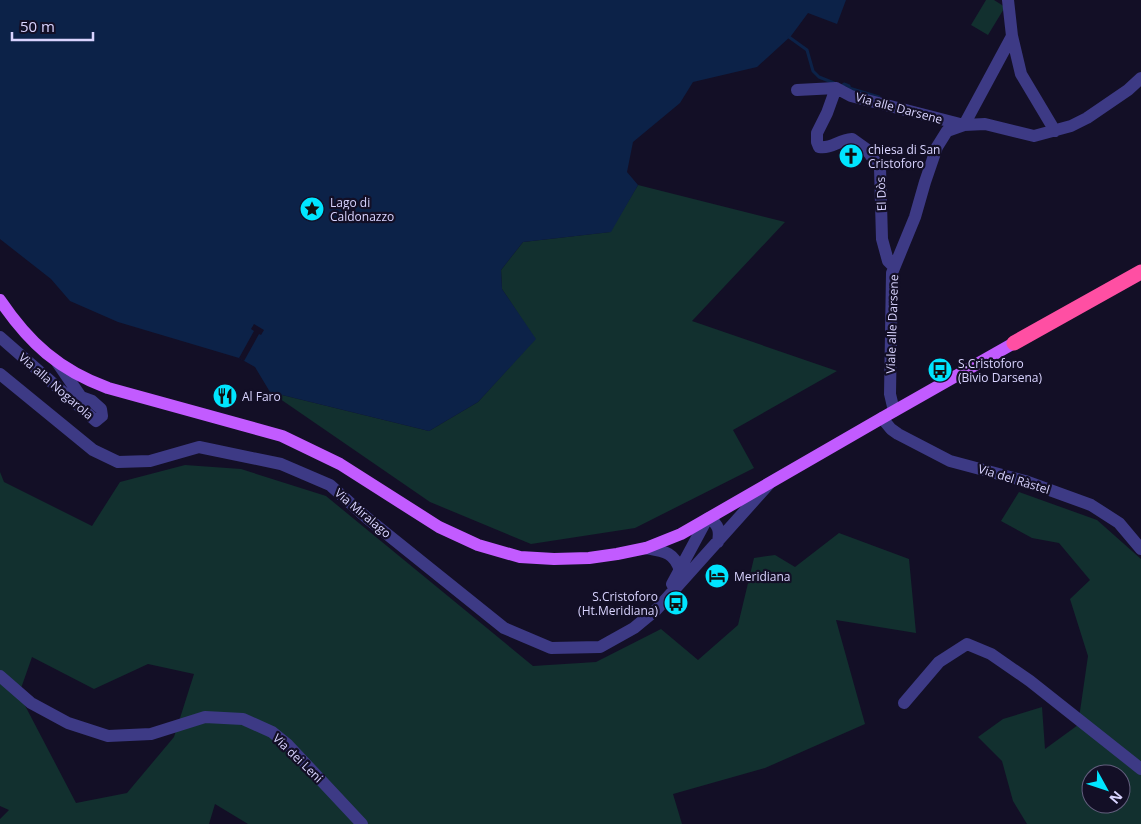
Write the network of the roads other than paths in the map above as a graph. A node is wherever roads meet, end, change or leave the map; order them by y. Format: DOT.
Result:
graph roads {
  1 [pos="1008,0"];
  2 [pos="1012,36"];
  3 [pos="1141,78"];
  4 [pos="836,88"];
  5 [pos="797,90"];
  6 [pos="964,125"];
  7 [pos="1055,131"];
  8 [pos="894,267"];
  9 [pos="1141,272"];
  10 [pos="0,300"];
  11 [pos="0,337"];
  12 [pos="1014,343"];
  13 [pos="57,362"];
  14 [pos="0,374"];
  15 [pos="894,411"];
  16 [pos="882,418"];
  17 [pos="772,482"];
  18 [pos="708,519"];
  19 [pos="718,542"];
  20 [pos="646,548"];
  21 [pos="1141,549"];
  22 [pos="680,570"];
  23 [pos="657,610"];
  24 [pos="0,676"];
  25 [pos="904,703"];
  26 [pos="1141,769"];
  27 [pos="362,824"];
  1 -- 2 [label="street"];
  2 -- 6 [label="street"];
  2 -- 7 [label="street"];
  3 -- 7 [label="street, Viale alle Darsene"];
  4 -- 5 [label="street"];
  4 -- 6 [label="street, Via alle Darsene"];
  4 -- 8 [label="street, El Dòs"];
  6 -- 7 [label="street, Viale alle Darsene"];
  6 -- 8 [label="street, Viale alle Darsene"];
  8 -- 15 [label="street, Viale alle Darsene"];
  9 -- 12 [label="highway"];
  10 -- 13 [label="main road"];
  11 -- 13 [label="street, Via alla Nogarola"];
  12 -- 15 [label="main road"];
  13 -- 20 [label="main road"];
  14 -- 23 [label="street, Via Miralago"];
  15 -- 16 [label="main road"];
  16 -- 17 [label="main road"];
  16 -- 21 [label="street, Via del Ràstel"];
  17 -- 18 [label="main road"];
  17 -- 19 [label="street"];
  18 -- 19 [label="street"];
  18 -- 20 [label="main road"];
  18 -- 22 [label="street"];
  19 -- 23 [label="street"];
  20 -- 22 [label="street"];
  22 -- 23 [label="street"];
  24 -- 27 [label="street, Via dei Leni"];
  25 -- 26 [label="street"];
}
